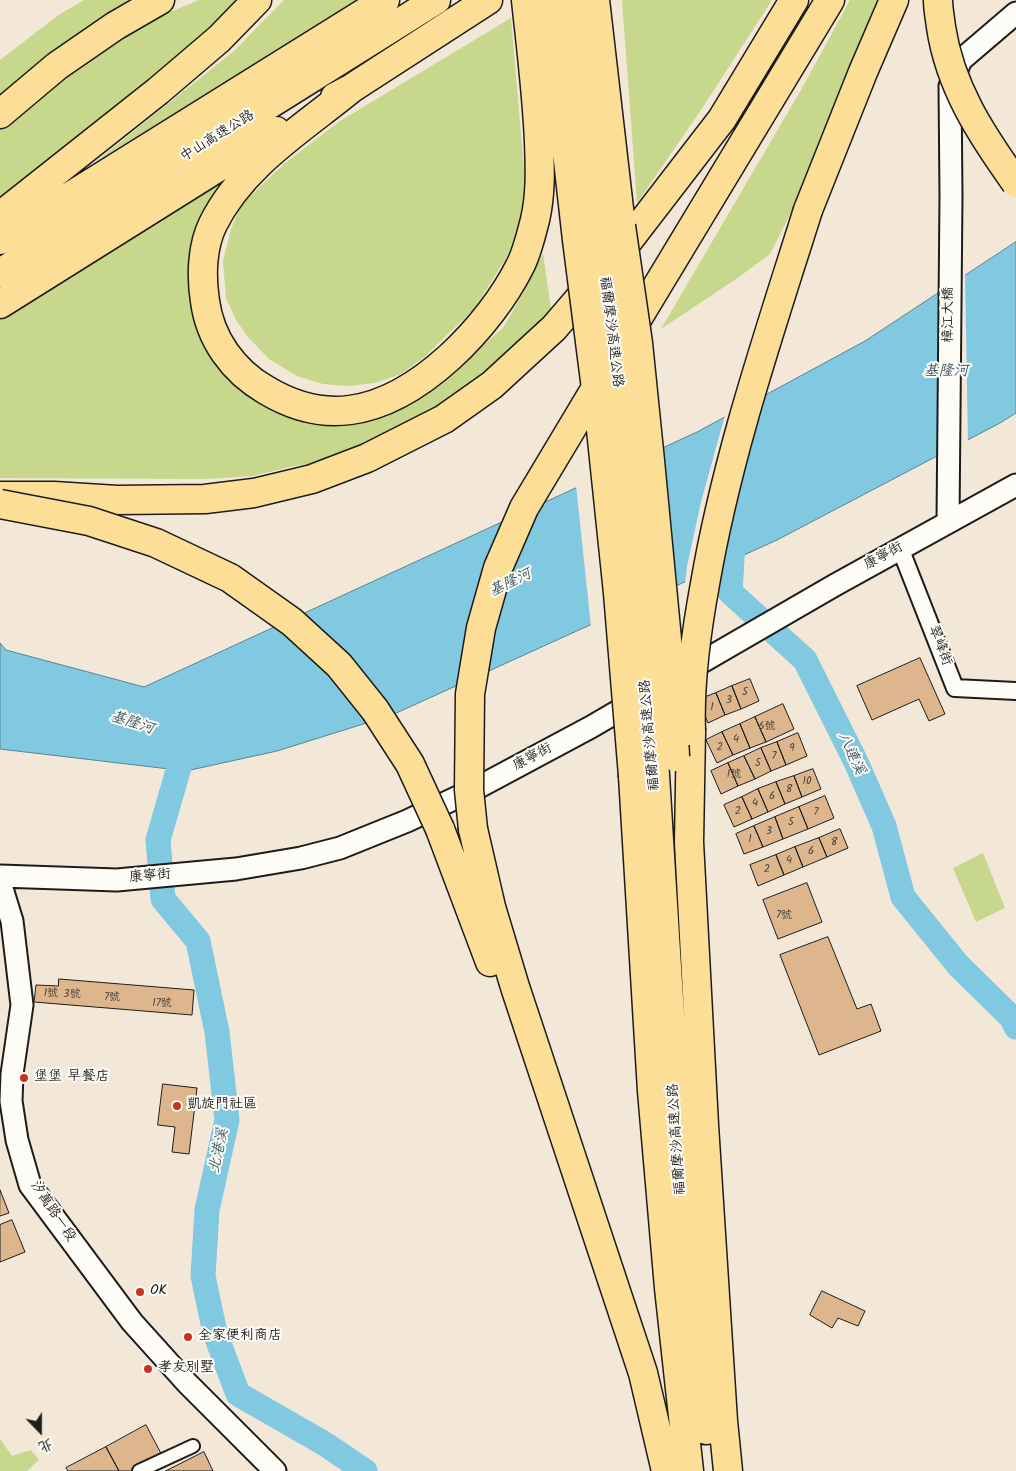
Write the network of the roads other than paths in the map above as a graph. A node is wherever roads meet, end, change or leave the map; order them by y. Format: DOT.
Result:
graph roads {
  1 [pos="160,0"];
  2 [pos="257,0"];
  3 [pos="385,0"];
  4 [pos="436,0"];
  5 [pos="488,0"];
  6 [pos="526,0"];
  7 [pos="550,0"];
  8 [pos="572,0"];
  9 [pos="595,0"];
  10 [pos="794,0"];
  11 [pos="830,0"];
  12 [pos="894,0"];
  13 [pos="938,0"];
  14 [pos="1016,13"];
  15 [pos="352,88"];
  16 [pos="0,114"];
  17 [pos="1016,183"];
  18 [pos="0,216"];
  19 [pos="0,240"];
  20 [pos="0,273"];
  21 [pos="0,304"];
  22 [pos="1016,485"];
  23 [pos="0,496"];
  24 [pos="0,504"];
  25 [pos="948,521"];
  26 [pos="900,548"];
  27 [pos="1016,691"];
  28 [pos="664,758"];
  29 [pos="689,842"];
  30 [pos="0,876"];
  31 [pos="0,882"];
  32 [pos="552,1103"];
  33 [pos="194,1446"];
  34 [pos="139,1471"];
  35 [pos="274,1471"];
  36 [pos="666,1471"];
  37 [pos="689,1471"];
  38 [pos="711,1471"];
  39 [pos="728,1471"];
  1 -- 16 [label="highway"];
  2 -- 18 [label="highway"];
  3 -- 19 [label="highway, 中山高速公路"];
  4 -- 20 [label="highway, 中山高速公路"];
  5 -- 15 [label="highway"];
  6 -- 15 [label="highway"];
  7 -- 37 [label="highway, 福爾摩沙高速公路, bridge"];
  8 -- 28 [label="highway, 福爾摩沙高速公路, bridge"];
  9 -- 28 [label="highway, bridge"];
  10 -- 23 [label="highway"];
  11 -- 32 [label="highway, bridge"];
  12 -- 29 [label="highway, bridge"];
  13 -- 17 [label="highway, bridge"];
  14 -- 25 [label="street, 樟江大橋"];
  15 -- 21 [label="highway"];
  22 -- 25 [label="street, 康寧街"];
  24 -- 32 [label="highway, bridge"];
  25 -- 26 [label="street, 康寧街"];
  26 -- 27 [label="street, 翠峰街"];
  26 -- 30 [label="street, 康寧街"];
  28 -- 29 [label="highway"];
  28 -- 38 [label="highway, 福爾摩沙高速公路"];
  29 -- 39 [label="highway"];
  31 -- 35 [label="street, 汐萬路一段"];
  32 -- 36 [label="highway"];
  33 -- 34 [label="street"];
}
